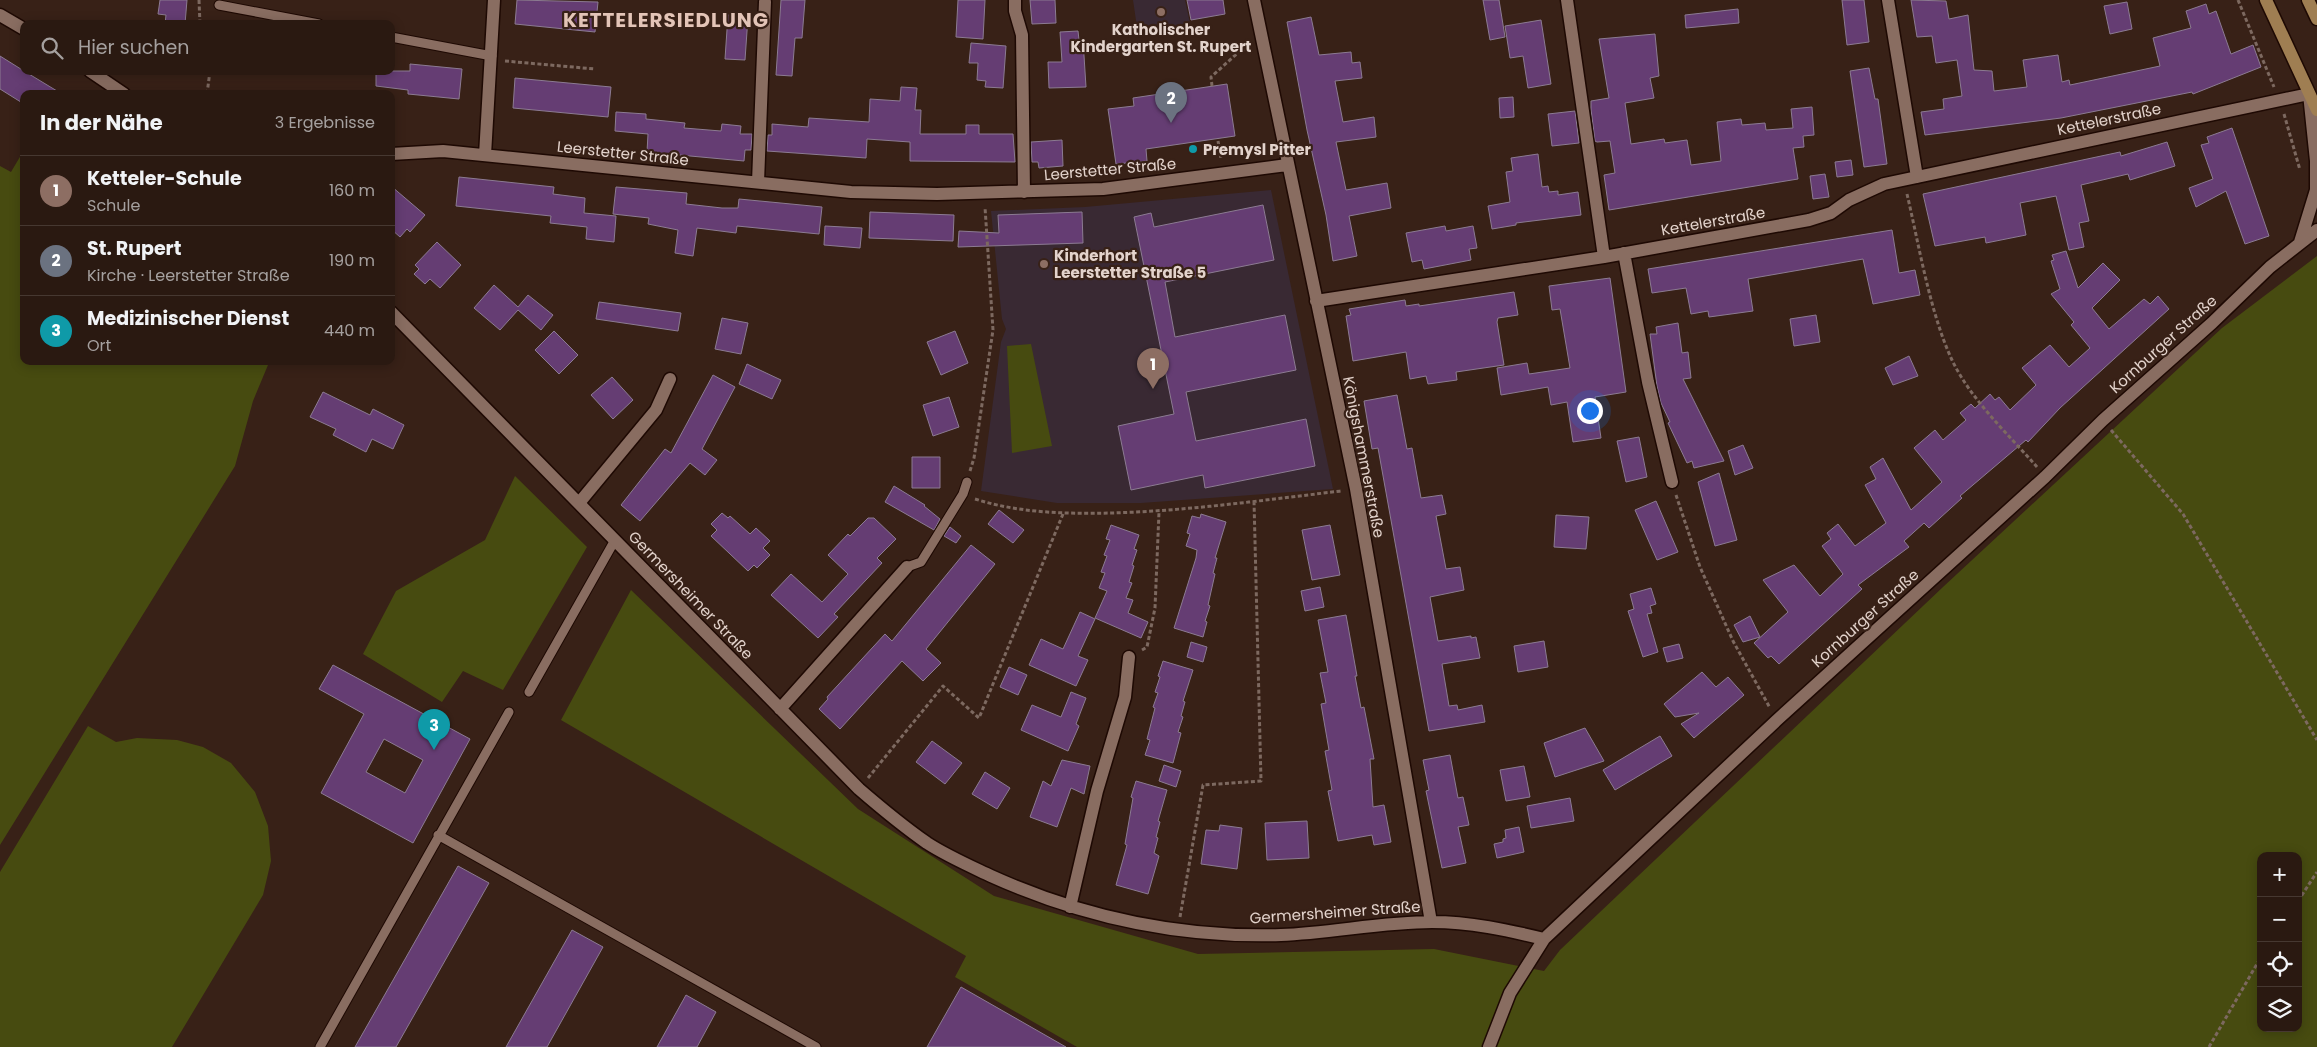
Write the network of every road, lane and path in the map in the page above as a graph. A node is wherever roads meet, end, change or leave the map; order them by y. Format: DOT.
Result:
graph roads {
  1 [pos="199,0"];
  2 [pos="494,0"];
  3 [pos="1015,0"];
  4 [pos="1254,0"];
  5 [pos="1567,0"];
  6 [pos="1888,0"];
  7 [pos="2266,0"];
  8 [pos="2308,0"];
  9 [pos="765,2"];
  10 [pos="220,5"];
  11 [pos="0,15"];
  12 [pos="2317,19"];
  13 [pos="200,20"];
  14 [pos="298,20"];
  15 [pos="20,27"];
  16 [pos="395,39"];
  17 [pos="1264,48"];
  18 [pos="492,58"];
  19 [pos="595,69"];
  20 [pos="96,75"];
  21 [pos="209,75"];
  22 [pos="1212,86"];
  23 [pos="118,90"];
  24 [pos="208,90"];
  25 [pos="2308,94"];
  26 [pos="2317,110"];
  27 [pos="395,154"];
  28 [pos="485,155"];
  29 [pos="1287,165"];
  30 [pos="1917,177"];
  31 [pos="1904,180"];
  32 [pos="758,182"];
  33 [pos="1024,192"];
  34 [pos="983,194"];
  35 [pos="2317,230"];
  36 [pos="2300,242"];
  37 [pos="1624,253"];
  38 [pos="1604,257"];
  39 [pos="1316,301"];
  40 [pos="395,316"];
  41 [pos="670,379"];
  42 [pos="2103,420"];
  43 [pos="2045,477"];
  44 [pos="967,482"];
  45 [pos="1672,482"];
  46 [pos="1356,490"];
  47 [pos="963,494"];
  48 [pos="1254,501"];
  49 [pos="579,503"];
  50 [pos="1160,512"];
  51 [pos="1063,514"];
  52 [pos="615,540"];
  53 [pos="907,566"];
  54 [pos="1129,657"];
  55 [pos="529,692"];
  56 [pos="780,710"];
  57 [pos="509,712"];
  58 [pos="1777,720"];
  59 [pos="2317,740"];
  60 [pos="859,789"];
  61 [pos="438,835"];
  62 [pos="2317,872"];
  63 [pos="2301,897"];
  64 [pos="1070,907"];
  65 [pos="1431,922"];
  66 [pos="1177,930"];
  67 [pos="1544,939"];
  68 [pos="2257,964"];
  69 [pos="320,1047"];
  70 [pos="816,1047"];
  71 [pos="1489,1047"];
  72 [pos="2209,1047"];
  1 -- 13 [label="path"];
  2 -- 18 [label="street"];
  3 -- 33 [label="street, Leerstetter Straße"];
  4 -- 17 [label="street, Königshammerstraße"];
  5 -- 38 [label="street"];
  6 -- 30 [label="street"];
  7 -- 25 [label="main road"];
  8 -- 12 [label="main road"];
  9 -- 32 [label="street"];
  10 -- 14 [label="lane"];
  11 -- 15 [label="street"];
  16 -- 18 [label="lane"];
  17 -- 22 [label="path"];
  17 -- 29 [label="street, Königshammerstraße"];
  18 -- 19 [label="path"];
  18 -- 28 [label="street"];
  20 -- 23 [label="street"];
  21 -- 24 [label="path"];
  25 -- 26 [label="main road"];
  25 -- 30 [label="street, Kettelerstraße"];
  25 -- 36 [label="street"];
  27 -- 28 [label="street, Leerstetter Straße"];
  28 -- 32 [label="street, Leerstetter Straße"];
  29 -- 33 [label="street, Leerstetter Straße"];
  29 -- 39 [label="street, Königshammerstraße"];
  30 -- 31 [label="street, Kettelerstraße"];
  31 -- 37 [label="street, Kettelerstraße"];
  31 -- 43 [label="path"];
  32 -- 34 [label="street, Leerstetter Straße"];
  33 -- 34 [label="street, Leerstetter Straße"];
  34 -- 44 [label="path"];
  35 -- 36 [label="street, Kornburger Straße"];
  36 -- 42 [label="street, Kornburger Straße"];
  37 -- 38 [label="street, Kettelerstraße"];
  37 -- 45 [label="street"];
  38 -- 39 [label="street, Kettelerstraße"];
  39 -- 46 [label="street, Königshammerstraße"];
  40 -- 49 [label="street, Germersheimer Straße"];
  41 -- 49 [label="street"];
  42 -- 43 [label="street, Kornburger Straße"];
  42 -- 59 [label="path"];
  43 -- 58 [label="street, Kornburger Straße"];
  44 -- 47 [label="lane"];
  45 -- 58 [label="path"];
  46 -- 48 [label="path"];
  46 -- 65 [label="street, Königshammerstraße"];
  47 -- 51 [label="path"];
  47 -- 53 [label="lane"];
  48 -- 50 [label="path"];
  48 -- 66 [label="path"];
  49 -- 52 [label="street, Germersheimer Straße"];
  50 -- 51 [label="path"];
  50 -- 54 [label="path"];
  51 -- 60 [label="path"];
  52 -- 55 [label="lane"];
  52 -- 56 [label="street, Germersheimer Straße"];
  53 -- 56 [label="street"];
  54 -- 64 [label="street"];
  56 -- 60 [label="street, Germersheimer Straße"];
  57 -- 61 [label="lane"];
  58 -- 67 [label="street, Kornburger Straße"];
  60 -- 64 [label="street, Germersheimer Straße"];
  61 -- 69 [label="lane"];
  61 -- 70 [label="lane"];
  62 -- 63 [label="path"];
  64 -- 66 [label="street, Germersheimer Straße"];
  65 -- 66 [label="street, Germersheimer Straße"];
  65 -- 67 [label="street, Germersheimer Straße"];
  67 -- 71 [label="street, Kornburger Straße"];
  68 -- 72 [label="path"];
}
